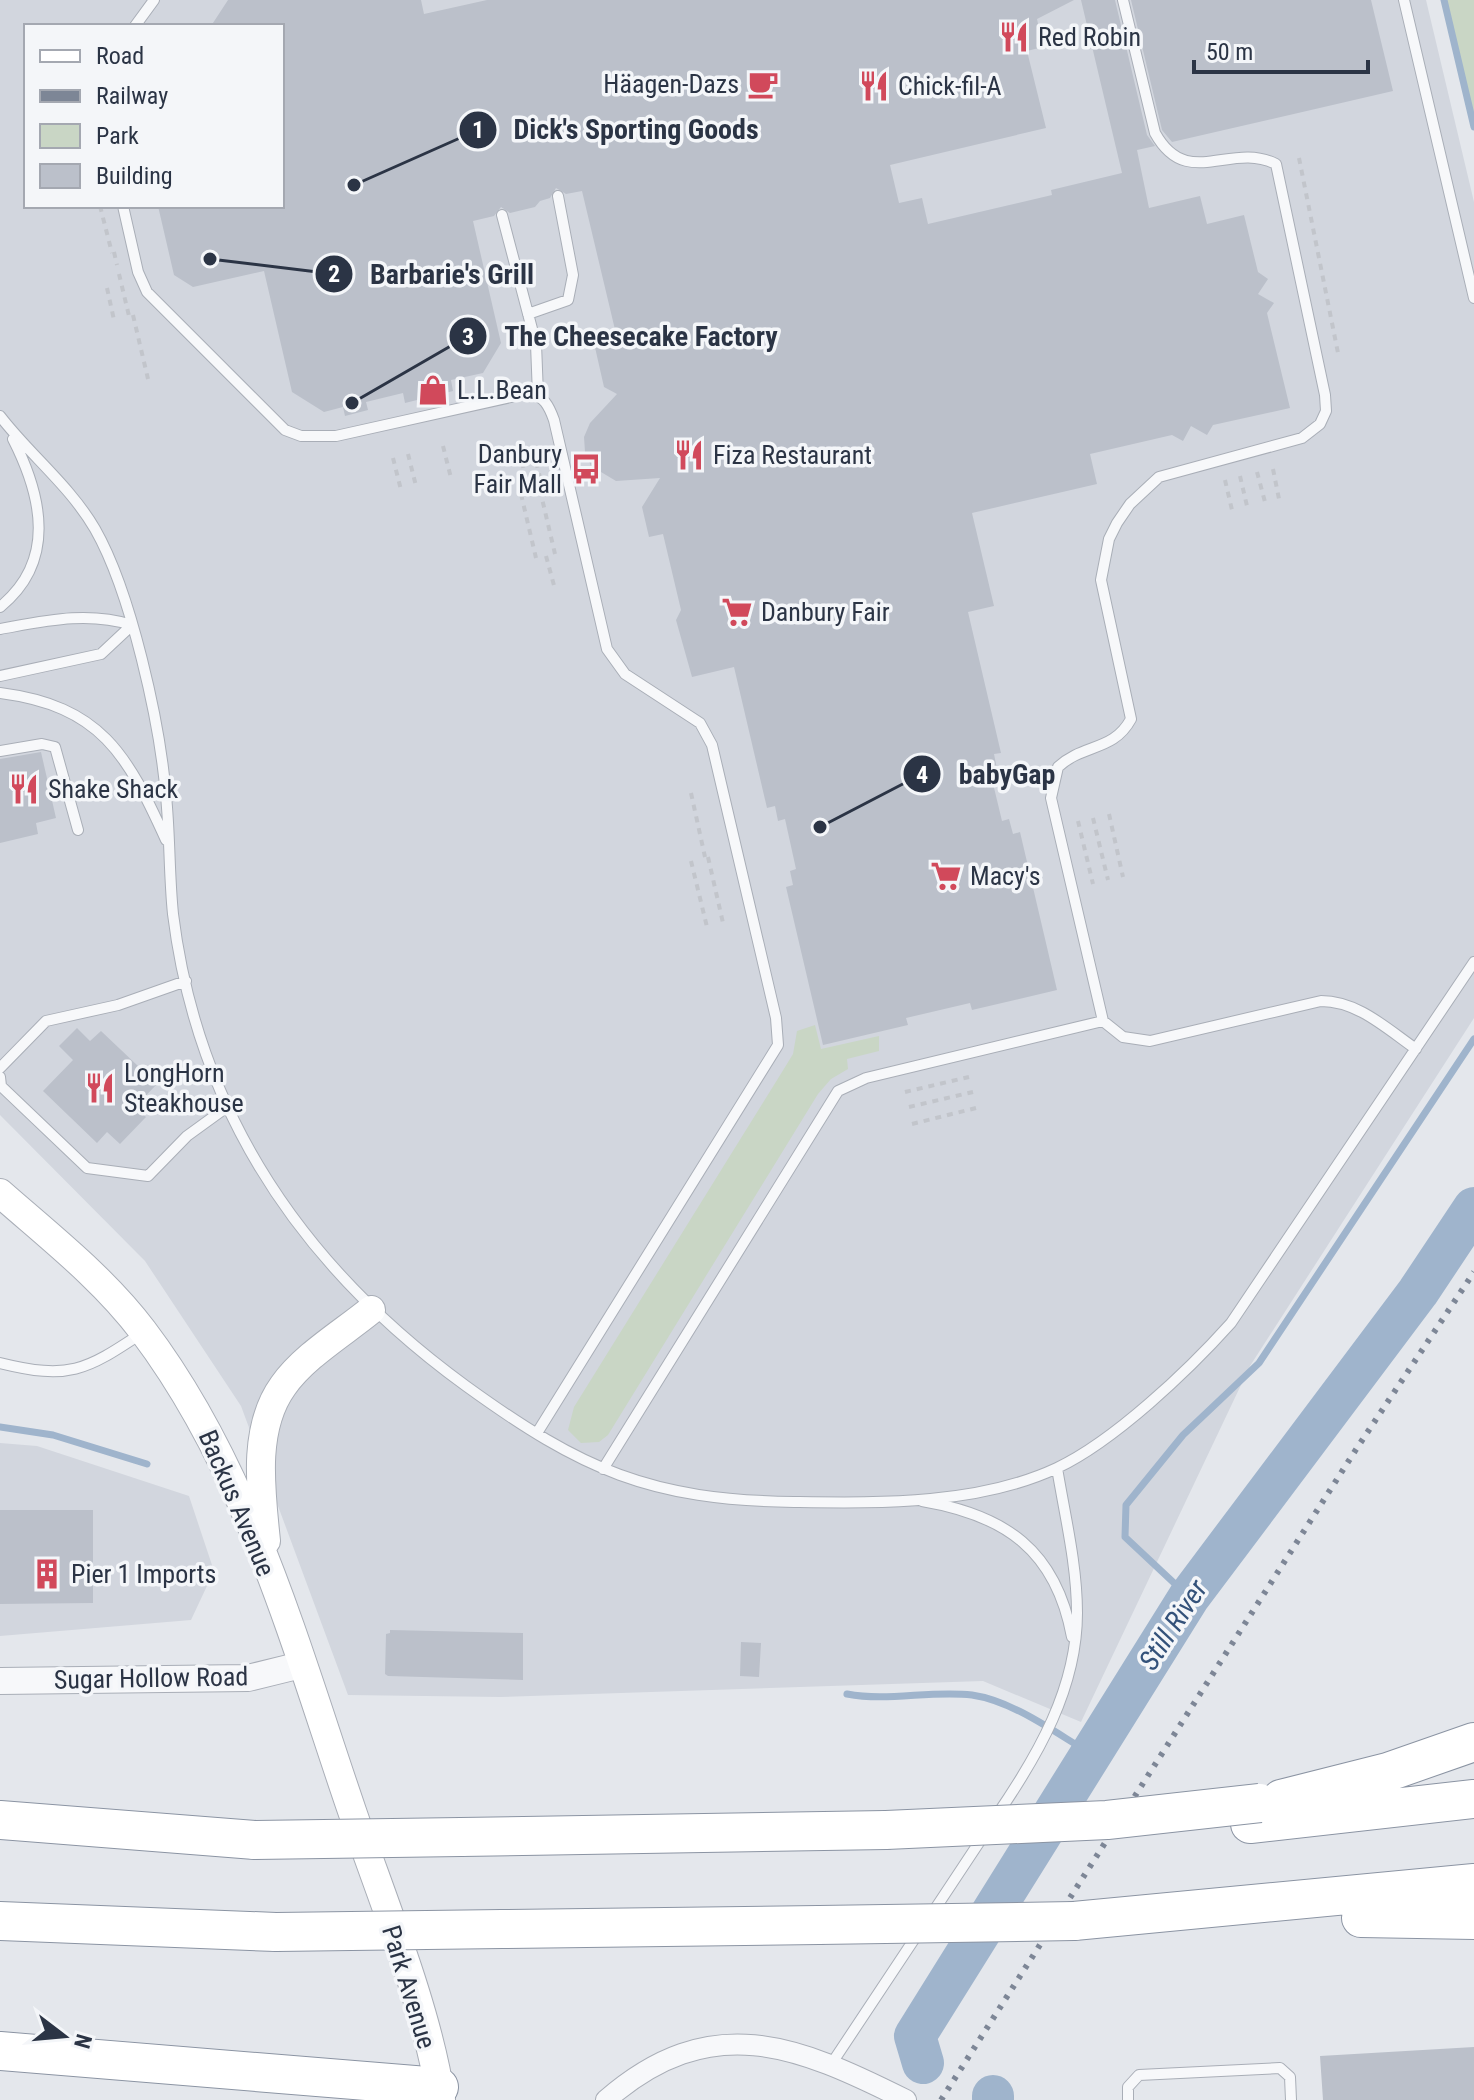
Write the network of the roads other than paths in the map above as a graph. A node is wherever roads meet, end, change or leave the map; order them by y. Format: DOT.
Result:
graph roads {
  1 [pos="154,0"];
  2 [pos="1123,0"];
  3 [pos="1404,0"];
  4 [pos="136,24"];
  5 [pos="558,196"];
  6 [pos="123,208"];
  7 [pos="502,215"];
  8 [pos="1474,298"];
  9 [pos="528,314"];
  10 [pos="538,395"];
  11 [pos="2,419"];
  12 [pos="0,607"];
  13 [pos="132,625"];
  14 [pos="0,629"];
  15 [pos="0,676"];
  16 [pos="0,693"];
  17 [pos="0,751"];
  18 [pos="78,830"];
  19 [pos="169,846"];
  20 [pos="1474,962"];
  21 [pos="186,981"];
  22 [pos="1103,1021"];
  23 [pos="1416,1049"];
  24 [pos="0,1068"];
  25 [pos="0,1077"];
  26 [pos="227,1107"];
  27 [pos="0,1193"];
  28 [pos="371,1310"];
  29 [pos="144,1332"];
  30 [pos="0,1363"];
  31 [pos="537,1433"];
  32 [pos="1057,1468"];
  33 [pos="603,1469"];
  34 [pos="908,1499"];
  35 [pos="269,1574"];
  36 [pos="1074,1648"];
  37 [pos="301,1665"];
  38 [pos="0,1681"];
  39 [pos="1474,1742"];
  40 [pos="1474,1799"];
  41 [pos="1255,1814"];
  42 [pos="0,1820"];
  43 [pos="255,1840"];
  44 [pos="0,1844"];
  45 [pos="374,1874"];
  46 [pos="1474,1883"];
  47 [pos="1210,1914"];
  48 [pos="1474,1920"];
  49 [pos="0,1921"];
  50 [pos="276,1932"];
  51 [pos="0,1936"];
  52 [pos="0,2051"];
  53 [pos="832,2063"];
  54 [pos="440,2093"];
  55 [pos="606,2100"];
  56 [pos="906,2100"];
  57 [pos="1128,2100"];
  58 [pos="1291,2100"];
  1 -- 4 [label="lane"];
  2 -- 22 [label="lane"];
  3 -- 8 [label="lane"];
  5 -- 9 [label="lane"];
  6 -- 10 [label="lane"];
  7 -- 9 [label="lane"];
  9 -- 10 [label="lane"];
  10 -- 31 [label="lane"];
  11 -- 12 [label="lane"];
  11 -- 13 [label="lane"];
  13 -- 14 [label="lane"];
  13 -- 15 [label="lane"];
  13 -- 19 [label="lane"];
  16 -- 19 [label="lane"];
  17 -- 18 [label="lane"];
  19 -- 21 [label="lane"];
  20 -- 23 [label="lane"];
  21 -- 24 [label="lane"];
  21 -- 26 [label="lane"];
  22 -- 23 [label="lane"];
  22 -- 33 [label="lane"];
  23 -- 32 [label="lane"];
  25 -- 26 [label="lane"];
  26 -- 28 [label="lane"];
  27 -- 29 [label="main road, Backus Avenue"];
  28 -- 31 [label="lane"];
  28 -- 35 [label="main road"];
  29 -- 30 [label="lane"];
  29 -- 35 [label="main road, Backus Avenue"];
  31 -- 33 [label="lane"];
  32 -- 34 [label="lane"];
  32 -- 36 [label="lane"];
  33 -- 34 [label="lane"];
  34 -- 36 [label="lane"];
  35 -- 37 [label="main road, Backus Avenue"];
  36 -- 53 [label="lane"];
  37 -- 38 [label="street, Sugar Hollow Road"];
  37 -- 45 [label="main road, Backus Avenue"];
  39 -- 41 [label="highway"];
  40 -- 41 [label="highway"];
  41 -- 43 [label="highway, bridge"];
  42 -- 43 [label="highway"];
  43 -- 44 [label="highway"];
  45 -- 54 [label="main road, Park Avenue"];
  46 -- 47 [label="highway"];
  47 -- 48 [label="highway"];
  47 -- 50 [label="highway, bridge"];
  49 -- 50 [label="highway"];
  50 -- 51 [label="highway"];
  52 -- 54 [label="highway"];
  53 -- 55 [label="street"];
  53 -- 56 [label="street"];
  57 -- 58 [label="lane"];
}
